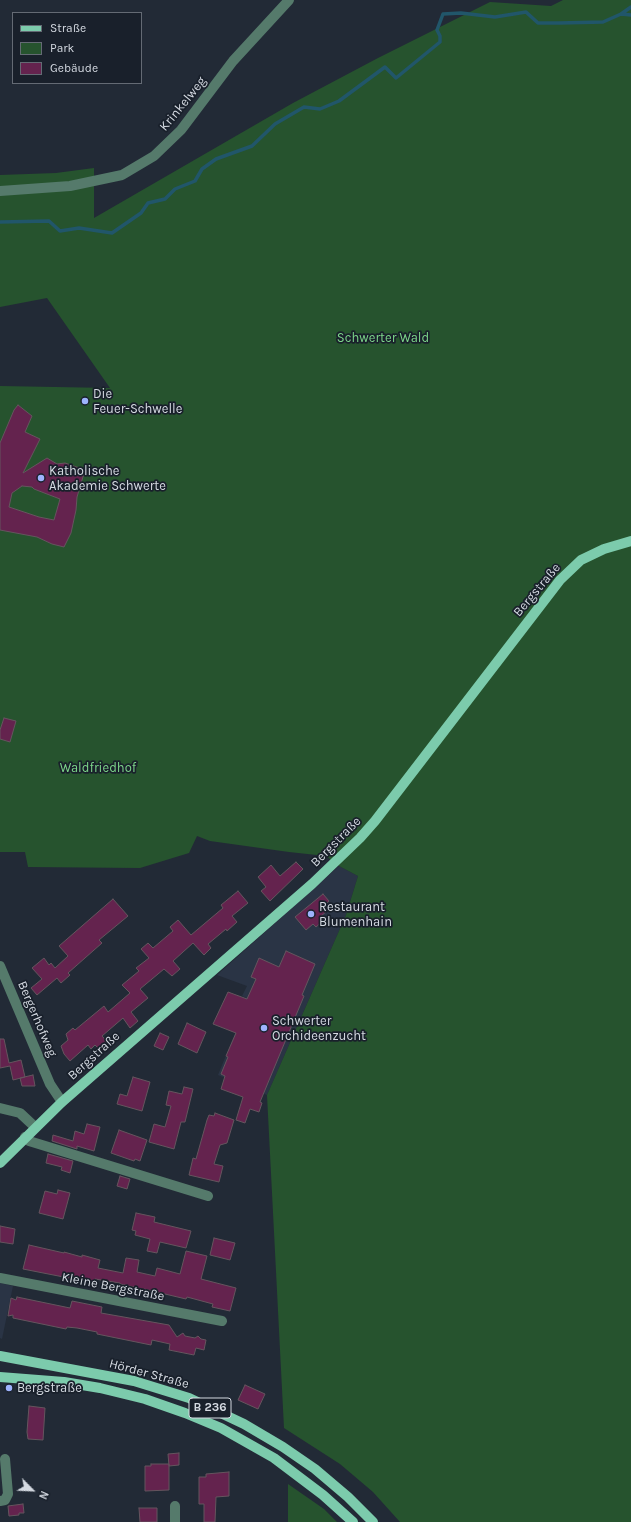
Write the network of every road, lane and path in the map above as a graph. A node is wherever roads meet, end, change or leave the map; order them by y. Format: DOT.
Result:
graph roads {
  1 [pos="289,0"];
  2 [pos="0,191"];
  3 [pos="631,541"];
  4 [pos="0,966"];
  5 [pos="62,1102"];
  6 [pos="0,1108"];
  7 [pos="35,1127"];
  8 [pos="25,1137"];
  9 [pos="0,1163"];
  10 [pos="208,1196"];
  11 [pos="0,1278"];
  12 [pos="222,1321"];
  13 [pos="0,1356"];
  14 [pos="0,1377"];
  15 [pos="5,1459"];
  16 [pos="0,1502"];
  17 [pos="175,1506"];
  18 [pos="176,1522"];
  19 [pos="353,1522"];
  20 [pos="373,1522"];
  1 -- 2 [label="street, Krinkelweg"];
  3 -- 5 [label="main road, Bergstraße"];
  4 -- 5 [label="street, Bergerhofweg"];
  5 -- 7 [label="main road, Bergstraße"];
  6 -- 7 [label="street"];
  7 -- 8 [label="main road, Bergstraße"];
  8 -- 9 [label="main road, Bergstraße"];
  8 -- 10 [label="street"];
  11 -- 12 [label="street, Kleine Bergstraße"];
  13 -- 20 [label="main road, Hörder Straße / B 236"];
  14 -- 19 [label="main road, Hörder Straße / B 236"];
  15 -- 16 [label="street"];
  17 -- 18 [label="street"];
}
